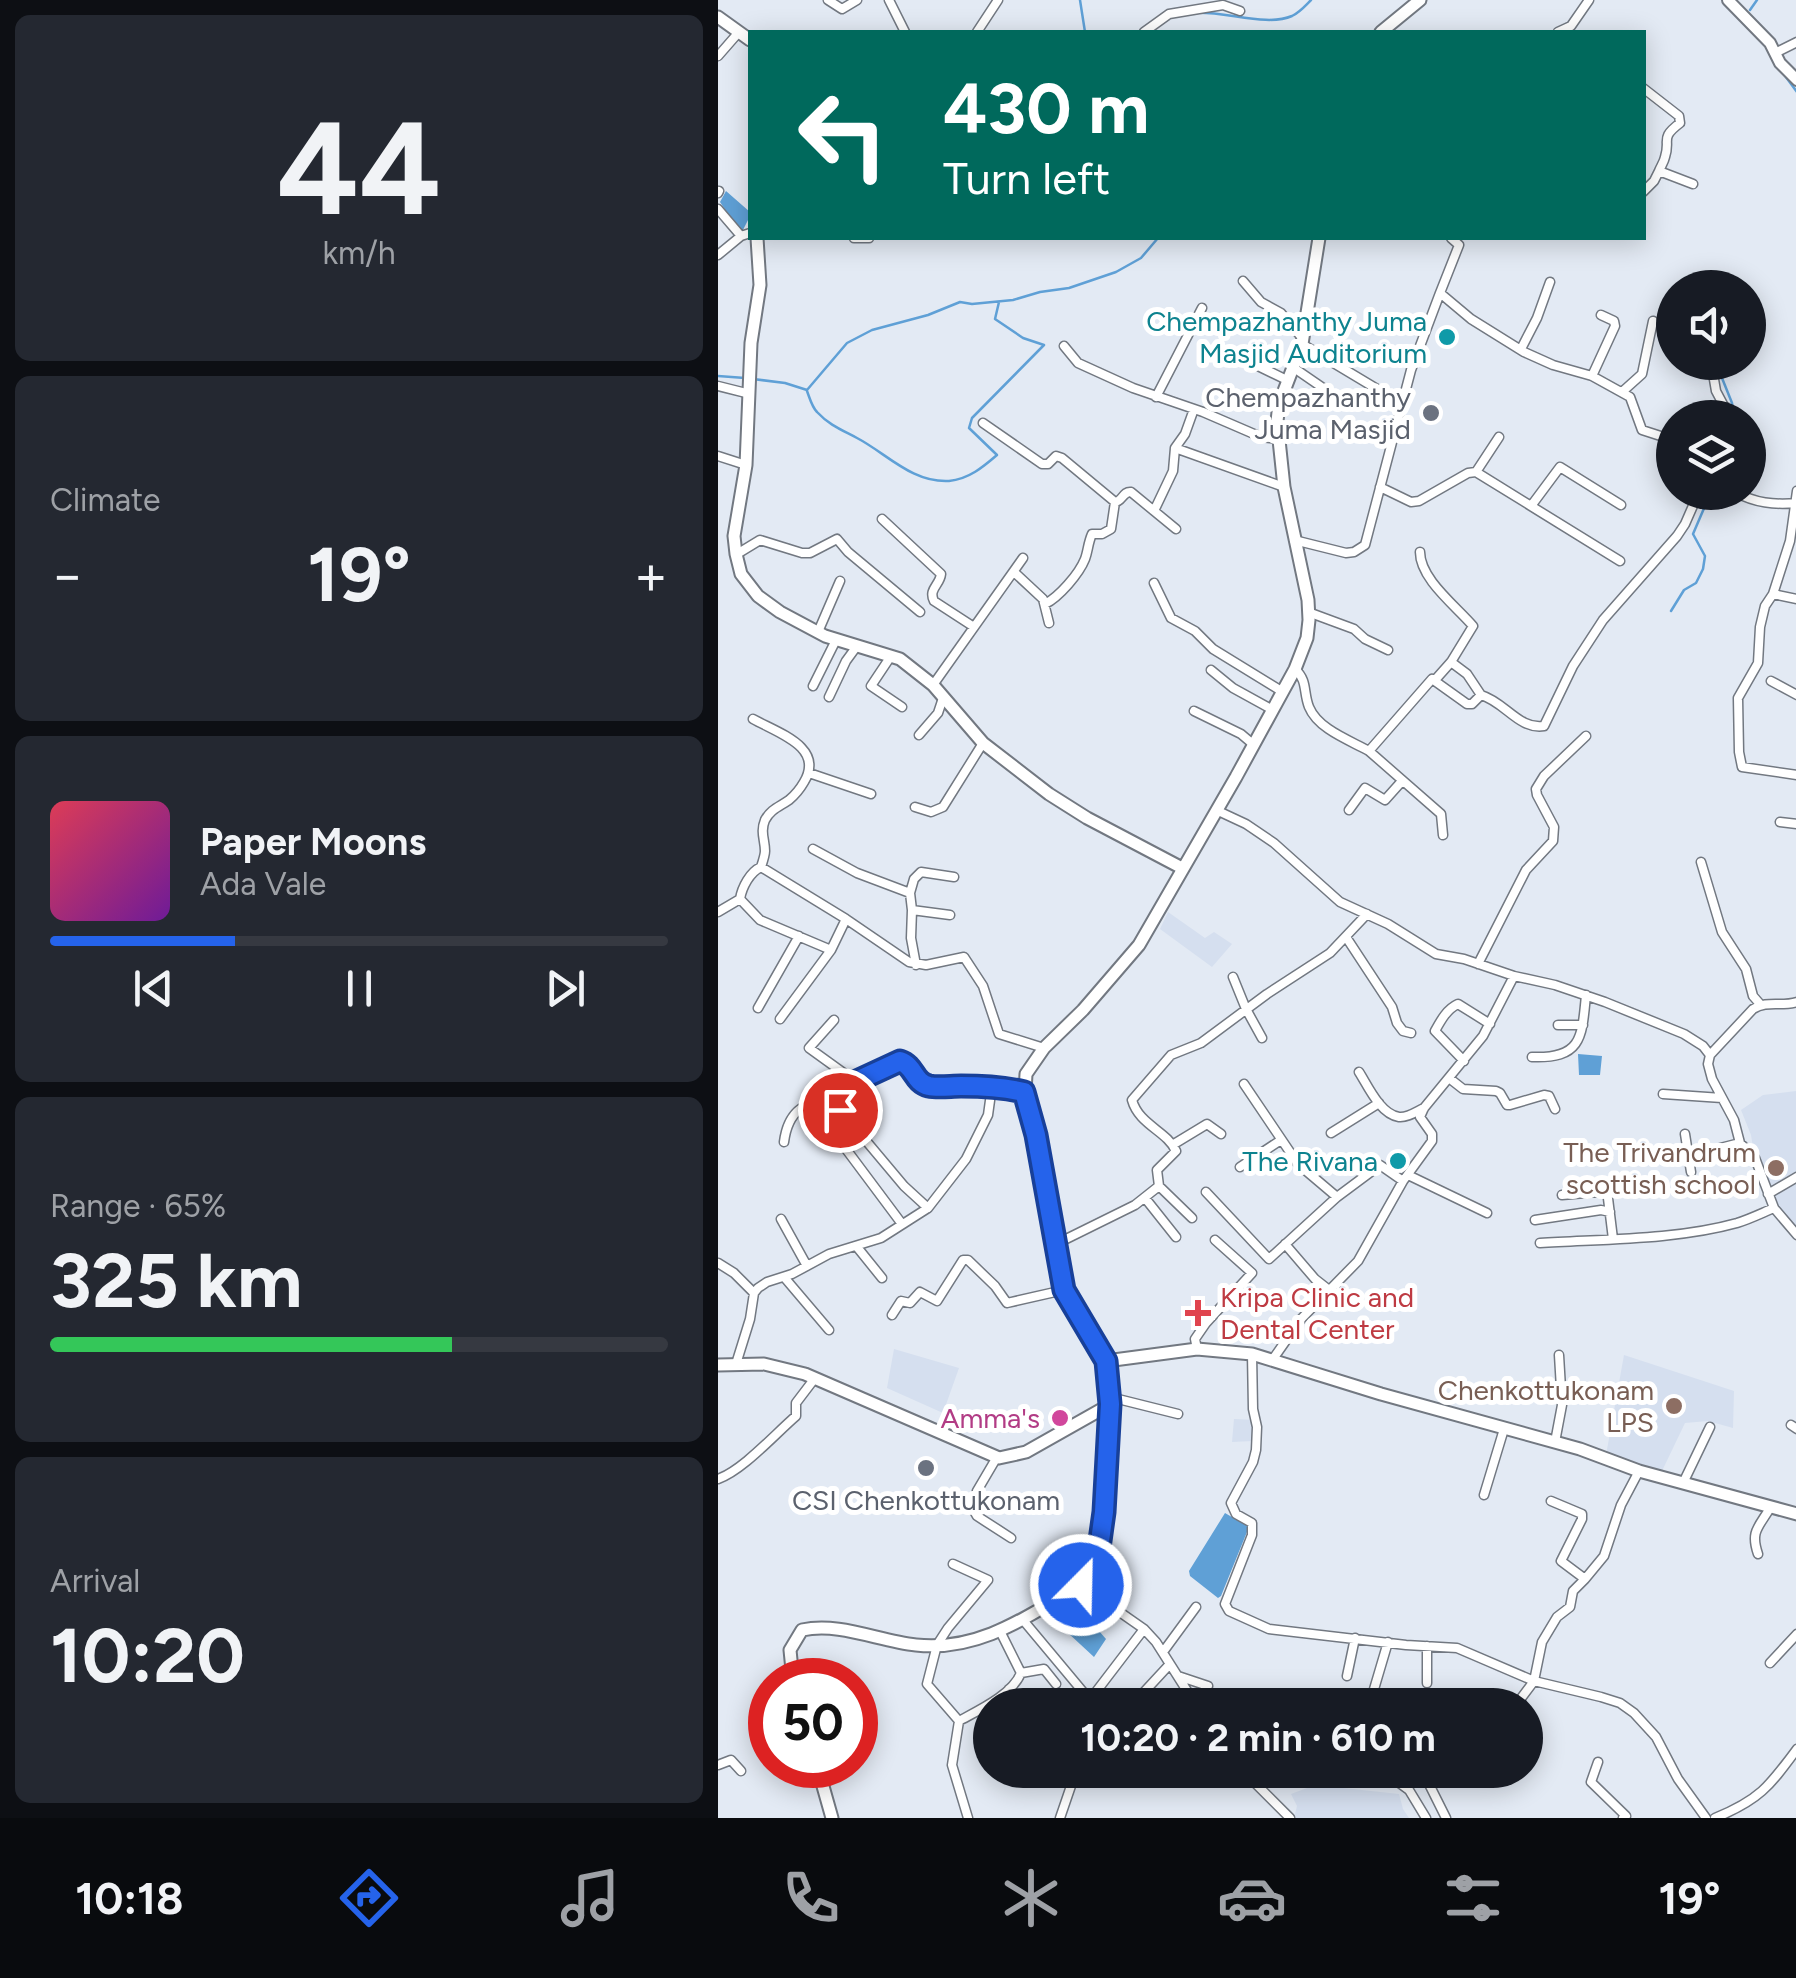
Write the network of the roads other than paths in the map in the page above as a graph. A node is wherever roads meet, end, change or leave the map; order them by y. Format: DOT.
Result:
graph roads {
  1 [pos="828,0"];
  2 [pos="857,0"];
  3 [pos="888,0"];
  4 [pos="998,0"];
  5 [pos="1420,0"];
  6 [pos="1589,0"];
  7 [pos="1728,0"];
  8 [pos="1240,11"];
  9 [pos="718,17"];
  10 [pos="1574,29"];
  11 [pos="904,30"];
  12 [pos="978,30"];
  13 [pos="1147,30"];
  14 [pos="1383,30"];
  15 [pos="745,36"];
  16 [pos="1796,42"];
  17 [pos="1775,53"];
  18 [pos="718,56"];
  19 [pos="1796,80"];
  20 [pos="1646,90"];
  21 [pos="1658,171"];
  22 [pos="1647,181"];
  23 [pos="1693,184"];
  24 [pos="718,209"];
  25 [pos="746,235"];
  26 [pos="1319,240"];
  27 [pos="1453,240"];
  28 [pos="758,241"];
  29 [pos="718,255"];
  30 [pos="1242,282"];
  31 [pos="1550,282"];
  32 [pos="1440,293"];
  33 [pos="1202,308"];
  34 [pos="1601,315"];
  35 [pos="1654,321"];
  36 [pos="1303,342"];
  37 [pos="1064,346"];
  38 [pos="1520,349"];
  39 [pos="1229,352"];
  40 [pos="1294,368"];
  41 [pos="1592,376"];
  42 [pos="1289,381"];
  43 [pos="750,382"];
  44 [pos="718,386"];
  45 [pos="1326,390"];
  46 [pos="1622,392"];
  47 [pos="1156,397"];
  48 [pos="1402,404"];
  49 [pos="1194,409"];
  50 [pos="984,423"];
  51 [pos="1656,435"];
  52 [pos="1499,437"];
  53 [pos="1278,440"];
  54 [pos="1175,448"];
  55 [pos="718,456"];
  56 [pos="746,465"];
  57 [pos="1476,472"];
  58 [pos="1380,486"];
  59 [pos="1284,487"];
  60 [pos="1796,491"];
  61 [pos="1114,502"];
  62 [pos="1796,503"];
  63 [pos="1766,504"];
  64 [pos="1621,505"];
  65 [pos="1531,506"];
  66 [pos="1691,510"];
  67 [pos="1154,511"];
  68 [pos="882,519"];
  69 [pos="1176,529"];
  70 [pos="1294,540"];
  71 [pos="1420,552"];
  72 [pos="736,554"];
  73 [pos="1024,558"];
  74 [pos="1620,562"];
  75 [pos="1014,572"];
  76 [pos="840,581"];
  77 [pos="1154,583"];
  78 [pos="1773,594"];
  79 [pos="1796,599"];
  80 [pos="1046,604"];
  81 [pos="920,612"];
  82 [pos="1308,612"];
  83 [pos="1049,623"];
  84 [pos="974,628"];
  85 [pos="818,632"];
  86 [pos="836,640"];
  87 [pos="857,646"];
  88 [pos="1388,650"];
  89 [pos="891,656"];
  90 [pos="1451,662"];
  91 [pos="1295,669"];
  92 [pos="1211,670"];
  93 [pos="1435,680"];
  94 [pos="1771,681"];
  95 [pos="813,686"];
  96 [pos="933,686"];
  97 [pos="1283,692"];
  98 [pos="1796,694"];
  99 [pos="1482,696"];
  100 [pos="829,697"];
  101 [pos="944,698"];
  102 [pos="902,707"];
  103 [pos="1273,710"];
  104 [pos="1194,712"];
  105 [pos="753,719"];
  106 [pos="919,735"];
  107 [pos="1586,736"];
  108 [pos="983,743"];
  109 [pos="1254,745"];
  110 [pos="1369,751"];
  111 [pos="810,773"];
  112 [pos="1796,776"];
  113 [pos="1402,780"];
  114 [pos="871,794"];
  115 [pos="914,807"];
  116 [pos="1216,810"];
  117 [pos="1349,810"];
  118 [pos="1780,822"];
  119 [pos="1796,824"];
  120 [pos="1443,835"];
  121 [pos="813,848"];
  122 [pos="1700,862"];
  123 [pos="761,867"];
  124 [pos="1182,868"];
  125 [pos="954,877"];
  126 [pos="910,893"];
  127 [pos="740,899"];
  128 [pos="912,910"];
  129 [pos="718,912"];
  130 [pos="1367,914"];
  131 [pos="950,915"];
  132 [pos="846,919"];
  133 [pos="799,936"];
  134 [pos="1346,937"];
  135 [pos="830,950"];
  136 [pos="1478,964"];
  137 [pos="916,965"];
  138 [pos="1514,976"];
  139 [pos="1233,977"];
  140 [pos="1586,995"];
  141 [pos="1796,1002"];
  142 [pos="1760,1004"];
  143 [pos="758,1008"];
  144 [pos="1246,1008"];
  145 [pos="780,1019"];
  146 [pos="834,1020"];
  147 [pos="1490,1024"];
  148 [pos="1558,1025"];
  149 [pos="1583,1025"];
  150 [pos="1411,1033"];
  151 [pos="1262,1038"];
  152 [pos="1044,1048"];
  153 [pos="1710,1056"];
  154 [pos="1532,1057"];
  155 [pos="1464,1062"];
  156 [pos="1359,1072"];
  157 [pos="1449,1078"];
  158 [pos="1244,1084"];
  159 [pos="846,1086"];
  160 [pos="992,1086"];
  161 [pos="1024,1092"];
  162 [pos="1662,1094"];
  163 [pos="1722,1098"];
  164 [pos="836,1101"];
  165 [pos="1379,1103"];
  166 [pos="1554,1109"];
  167 [pos="1419,1112"];
  168 [pos="834,1133"];
  169 [pos="1331,1133"];
  170 [pos="1222,1134"];
  171 [pos="1684,1134"];
  172 [pos="1282,1140"];
  173 [pos="784,1142"];
  174 [pos="1740,1143"];
  175 [pos="1174,1144"];
  176 [pos="1689,1156"];
  177 [pos="1240,1168"];
  178 [pos="1692,1172"];
  179 [pos="1406,1178"];
  180 [pos="1796,1178"];
  181 [pos="1160,1186"];
  182 [pos="1206,1192"];
  183 [pos="1768,1194"];
  184 [pos="1337,1196"];
  185 [pos="1562,1196"];
  186 [pos="1146,1198"];
  187 [pos="928,1208"];
  188 [pos="1774,1208"];
  189 [pos="1610,1212"];
  190 [pos="1487,1214"];
  191 [pos="1192,1218"];
  192 [pos="781,1219"];
  193 [pos="1534,1220"];
  194 [pos="902,1224"];
  195 [pos="1796,1234"];
  196 [pos="1176,1238"];
  197 [pos="1613,1239"];
  198 [pos="1215,1240"];
  199 [pos="1540,1242"];
  200 [pos="1056,1244"];
  201 [pos="1284,1244"];
  202 [pos="856,1248"];
  203 [pos="718,1262"];
  204 [pos="806,1266"];
  205 [pos="784,1277"];
  206 [pos="882,1278"];
  207 [pos="1064,1290"];
  208 [pos="1329,1290"];
  209 [pos="754,1294"];
  210 [pos="892,1315"];
  211 [pos="830,1330"];
  212 [pos="1197,1348"];
  213 [pos="1252,1354"];
  214 [pos="1559,1356"];
  215 [pos="1274,1359"];
  216 [pos="1106,1361"];
  217 [pos="736,1364"];
  218 [pos="718,1365"];
  219 [pos="815,1378"];
  220 [pos="1110,1401"];
  221 [pos="1178,1414"];
  222 [pos="1710,1427"];
  223 [pos="1504,1428"];
  224 [pos="1555,1442"];
  225 [pos="998,1457"];
  226 [pos="1640,1471"];
  227 [pos="718,1479"];
  228 [pos="1684,1481"];
  229 [pos="1484,1494"];
  230 [pos="1551,1501"];
  231 [pos="1770,1508"];
  232 [pos="1796,1514"];
  233 [pos="1011,1538"];
  234 [pos="1758,1554"];
  235 [pos="954,1564"];
  236 [pos="1585,1579"];
  237 [pos="1081,1585"];
  238 [pos="1196,1607"];
  239 [pos="1024,1620"];
  240 [pos="1144,1629"];
  241 [pos="1000,1632"];
  242 [pos="1796,1634"];
  243 [pos="1355,1638"];
  244 [pos="1388,1642"];
  245 [pos="937,1645"];
  246 [pos="1427,1646"];
  247 [pos="1163,1652"];
  248 [pos="791,1658"];
  249 [pos="1770,1663"];
  250 [pos="1170,1664"];
  251 [pos="1022,1674"];
  252 [pos="1178,1676"];
  253 [pos="1347,1676"];
  254 [pos="1534,1682"];
  255 [pos="1427,1683"];
  256 [pos="1056,1684"];
  257 [pos="1208,1686"];
  258 [pos="1010,1688"];
  259 [pos="1080,1688"];
  260 [pos="1103,1688"];
  261 [pos="1148,1688"];
  262 [pos="1185,1688"];
  263 [pos="1374,1688"];
  264 [pos="1529,1688"];
  265 [pos="973,1712"];
  266 [pos="959,1721"];
  267 [pos="1795,1754"];
  268 [pos="1598,1762"];
  269 [pos="718,1765"];
  270 [pos="740,1770"];
  271 [pos="824,1788"];
  272 [pos="1070,1788"];
  273 [pos="1260,1788"];
  274 [pos="1407,1788"];
  275 [pos="1430,1788"];
  276 [pos="832,1818"];
  277 [pos="968,1818"];
  278 [pos="1060,1818"];
  279 [pos="1290,1818"];
  280 [pos="1426,1818"];
  281 [pos="1446,1818"];
  282 [pos="1623,1818"];
  283 [pos="1706,1818"];
  284 [pos="1715,1818"];
  1 -- 2 [label="street"];
  3 -- 11 [label="street"];
  4 -- 12 [label="street"];
  5 -- 14 [label="main road"];
  6 -- 10 [label="street"];
  7 -- 17 [label="street"];
  8 -- 13 [label="street"];
  9 -- 15 [label="main road"];
  15 -- 18 [label="street"];
  16 -- 17 [label="street"];
  17 -- 19 [label="street"];
  20 -- 21 [label="street"];
  21 -- 22 [label="street"];
  21 -- 23 [label="street"];
  24 -- 25 [label="street"];
  25 -- 29 [label="street"];
  26 -- 36 [label="main road"];
  27 -- 32 [label="street"];
  28 -- 43 [label="main road"];
  30 -- 36 [label="street"];
  31 -- 38 [label="street"];
  32 -- 38 [label="street"];
  32 -- 48 [label="street"];
  33 -- 47 [label="street"];
  34 -- 41 [label="street"];
  35 -- 46 [label="street"];
  36 -- 40 [label="main road"];
  36 -- 48 [label="street"];
  37 -- 47 [label="street"];
  38 -- 41 [label="street"];
  39 -- 42 [label="street"];
  40 -- 42 [label="main road"];
  40 -- 45 [label="street"];
  41 -- 46 [label="street"];
  42 -- 53 [label="main road"];
  43 -- 44 [label="street"];
  43 -- 56 [label="main road"];
  46 -- 51 [label="street"];
  47 -- 49 [label="street"];
  48 -- 58 [label="street"];
  49 -- 53 [label="street"];
  49 -- 54 [label="street"];
  50 -- 61 [label="street"];
  52 -- 57 [label="street"];
  53 -- 59 [label="main road"];
  54 -- 59 [label="street"];
  54 -- 67 [label="street"];
  55 -- 56 [label="street"];
  56 -- 72 [label="main road"];
  57 -- 58 [label="street"];
  57 -- 65 [label="street"];
  58 -- 70 [label="street"];
  59 -- 70 [label="main road"];
  60 -- 62 [label="street"];
  61 -- 67 [label="street"];
  61 -- 80 [label="street"];
  62 -- 63 [label="street"];
  62 -- 78 [label="street"];
  64 -- 65 [label="street"];
  65 -- 74 [label="street"];
  66 -- 99 [label="street"];
  67 -- 69 [label="street"];
  68 -- 84 [label="street"];
  70 -- 82 [label="main road"];
  71 -- 90 [label="street"];
  72 -- 81 [label="street"];
  72 -- 85 [label="main road"];
  73 -- 75 [label="street"];
  75 -- 80 [label="street"];
  75 -- 84 [label="street"];
  76 -- 85 [label="street"];
  77 -- 97 [label="street"];
  78 -- 79 [label="street"];
  78 -- 112 [label="street"];
  80 -- 83 [label="street"];
  82 -- 88 [label="street"];
  82 -- 91 [label="main road"];
  84 -- 96 [label="street"];
  85 -- 86 [label="main road"];
  86 -- 87 [label="main road"];
  86 -- 95 [label="street"];
  87 -- 89 [label="main road"];
  87 -- 100 [label="street"];
  89 -- 96 [label="main road"];
  89 -- 102 [label="street"];
  90 -- 93 [label="street"];
  90 -- 99 [label="street"];
  91 -- 97 [label="main road"];
  91 -- 110 [label="street"];
  92 -- 103 [label="street"];
  93 -- 99 [label="street"];
  93 -- 110 [label="street"];
  94 -- 98 [label="street"];
  96 -- 101 [label="main road"];
  97 -- 103 [label="main road"];
  101 -- 106 [label="street"];
  101 -- 108 [label="main road"];
  103 -- 109 [label="main road"];
  104 -- 109 [label="street"];
  105 -- 111 [label="street"];
  107 -- 136 [label="street"];
  108 -- 115 [label="street"];
  108 -- 124 [label="main road"];
  109 -- 116 [label="main road"];
  110 -- 113 [label="street"];
  111 -- 114 [label="street"];
  111 -- 123 [label="street"];
  113 -- 117 [label="street"];
  113 -- 120 [label="street"];
  116 -- 124 [label="main road"];
  116 -- 130 [label="street"];
  118 -- 119 [label="street"];
  121 -- 126 [label="street"];
  122 -- 142 [label="street"];
  123 -- 127 [label="street"];
  123 -- 132 [label="street"];
  124 -- 152 [label="main road"];
  125 -- 126 [label="street"];
  126 -- 128 [label="street"];
  127 -- 129 [label="street"];
  127 -- 133 [label="street"];
  128 -- 131 [label="street"];
  128 -- 137 [label="street"];
  130 -- 134 [label="street"];
  130 -- 136 [label="street"];
  132 -- 135 [label="street"];
  132 -- 137 [label="street"];
  133 -- 135 [label="street"];
  133 -- 143 [label="street"];
  134 -- 144 [label="street"];
  134 -- 150 [label="street"];
  135 -- 145 [label="street"];
  136 -- 138 [label="street"];
  137 -- 152 [label="street"];
  138 -- 140 [label="street"];
  138 -- 147 [label="street"];
  139 -- 144 [label="street"];
  140 -- 149 [label="street"];
  140 -- 153 [label="street"];
  141 -- 142 [label="street"];
  142 -- 153 [label="street"];
  144 -- 151 [label="street"];
  144 -- 175 [label="street"];
  146 -- 159 [label="street"];
  147 -- 155 [label="street"];
  147 -- 155 [label="street"];
  148 -- 149 [label="street"];
  149 -- 154 [label="street"];
  152 -- 161 [label="main road"];
  153 -- 163 [label="street"];
  155 -- 157 [label="street"];
  156 -- 165 [label="street"];
  157 -- 166 [label="street"];
  157 -- 167 [label="street"];
  158 -- 172 [label="street"];
  159 -- 160 [label="street"];
  159 -- 164 [label="street"];
  160 -- 161 [label="street"];
  160 -- 187 [label="street"];
  161 -- 200 [label="main road"];
  162 -- 163 [label="street"];
  163 -- 174 [label="street"];
  164 -- 173 [label="street"];
  164 -- 187 [label="street"];
  165 -- 167 [label="street"];
  165 -- 169 [label="street"];
  167 -- 179 [label="street"];
  168 -- 194 [label="street"];
  170 -- 175 [label="street"];
  171 -- 176 [label="street"];
  172 -- 177 [label="street"];
  172 -- 184 [label="street"];
  174 -- 176 [label="street"];
  174 -- 183 [label="street"];
  175 -- 181 [label="street"];
  176 -- 178 [label="street"];
  179 -- 184 [label="street"];
  179 -- 190 [label="street"];
  179 -- 208 [label="street"];
  180 -- 183 [label="street"];
  181 -- 186 [label="street"];
  181 -- 191 [label="street"];
  182 -- 201 [label="street"];
  183 -- 188 [label="street"];
  184 -- 201 [label="street"];
  185 -- 189 [label="street"];
  186 -- 196 [label="street"];
  186 -- 200 [label="street"];
  187 -- 194 [label="street"];
  188 -- 195 [label="street"];
  188 -- 197 [label="street"];
  189 -- 193 [label="street"];
  189 -- 197 [label="street"];
  192 -- 204 [label="street"];
  194 -- 202 [label="street"];
  197 -- 199 [label="street"];
  198 -- 212 [label="street"];
  200 -- 207 [label="main road"];
  201 -- 208 [label="street"];
  202 -- 204 [label="street"];
  202 -- 206 [label="street"];
  203 -- 209 [label="street"];
  204 -- 205 [label="street"];
  205 -- 209 [label="street"];
  205 -- 211 [label="street"];
  207 -- 210 [label="street"];
  207 -- 216 [label="main road"];
  208 -- 215 [label="street"];
  209 -- 217 [label="street"];
  212 -- 213 [label="main road"];
  212 -- 216 [label="main road"];
  213 -- 215 [label="main road"];
  213 -- 243 [label="street"];
  214 -- 224 [label="street"];
  215 -- 223 [label="main road"];
  216 -- 220 [label="main road"];
  217 -- 218 [label="main road"];
  217 -- 219 [label="main road"];
  219 -- 225 [label="main road"];
  219 -- 227 [label="street"];
  220 -- 221 [label="street"];
  220 -- 225 [label="main road"];
  220 -- 237 [label="main road"];
  222 -- 228 [label="street"];
  223 -- 224 [label="main road"];
  223 -- 229 [label="street"];
  224 -- 226 [label="main road"];
  225 -- 233 [label="street"];
  226 -- 228 [label="main road"];
  226 -- 236 [label="street"];
  228 -- 231 [label="main road"];
  230 -- 236 [label="street"];
  231 -- 232 [label="main road"];
  231 -- 234 [label="street"];
  235 -- 245 [label="street"];
  236 -- 254 [label="street"];
  237 -- 239 [label="main road"];
  237 -- 240 [label="street"];
  238 -- 247 [label="street"];
  239 -- 241 [label="main road"];
  239 -- 259 [label="street"];
  240 -- 247 [label="street"];
  240 -- 260 [label="street"];
  241 -- 245 [label="main road"];
  241 -- 251 [label="street"];
  242 -- 249 [label="street"];
  243 -- 244 [label="street"];
  243 -- 253 [label="street"];
  244 -- 246 [label="street"];
  244 -- 263 [label="street"];
  245 -- 248 [label="main road"];
  245 -- 266 [label="street"];
  246 -- 254 [label="street"];
  246 -- 255 [label="street"];
  247 -- 250 [label="street"];
  250 -- 252 [label="street"];
  250 -- 261 [label="street"];
  251 -- 256 [label="street"];
  251 -- 258 [label="street"];
  252 -- 257 [label="street"];
  252 -- 262 [label="street"];
  254 -- 264 [label="street"];
  254 -- 283 [label="street"];
  265 -- 266 [label="street"];
  266 -- 277 [label="street"];
  267 -- 284 [label="street"];
  268 -- 282 [label="street"];
  269 -- 270 [label="street"];
  271 -- 276 [label="main road"];
  272 -- 278 [label="street"];
  273 -- 279 [label="street"];
  274 -- 280 [label="street"];
  275 -- 281 [label="street"];
}
